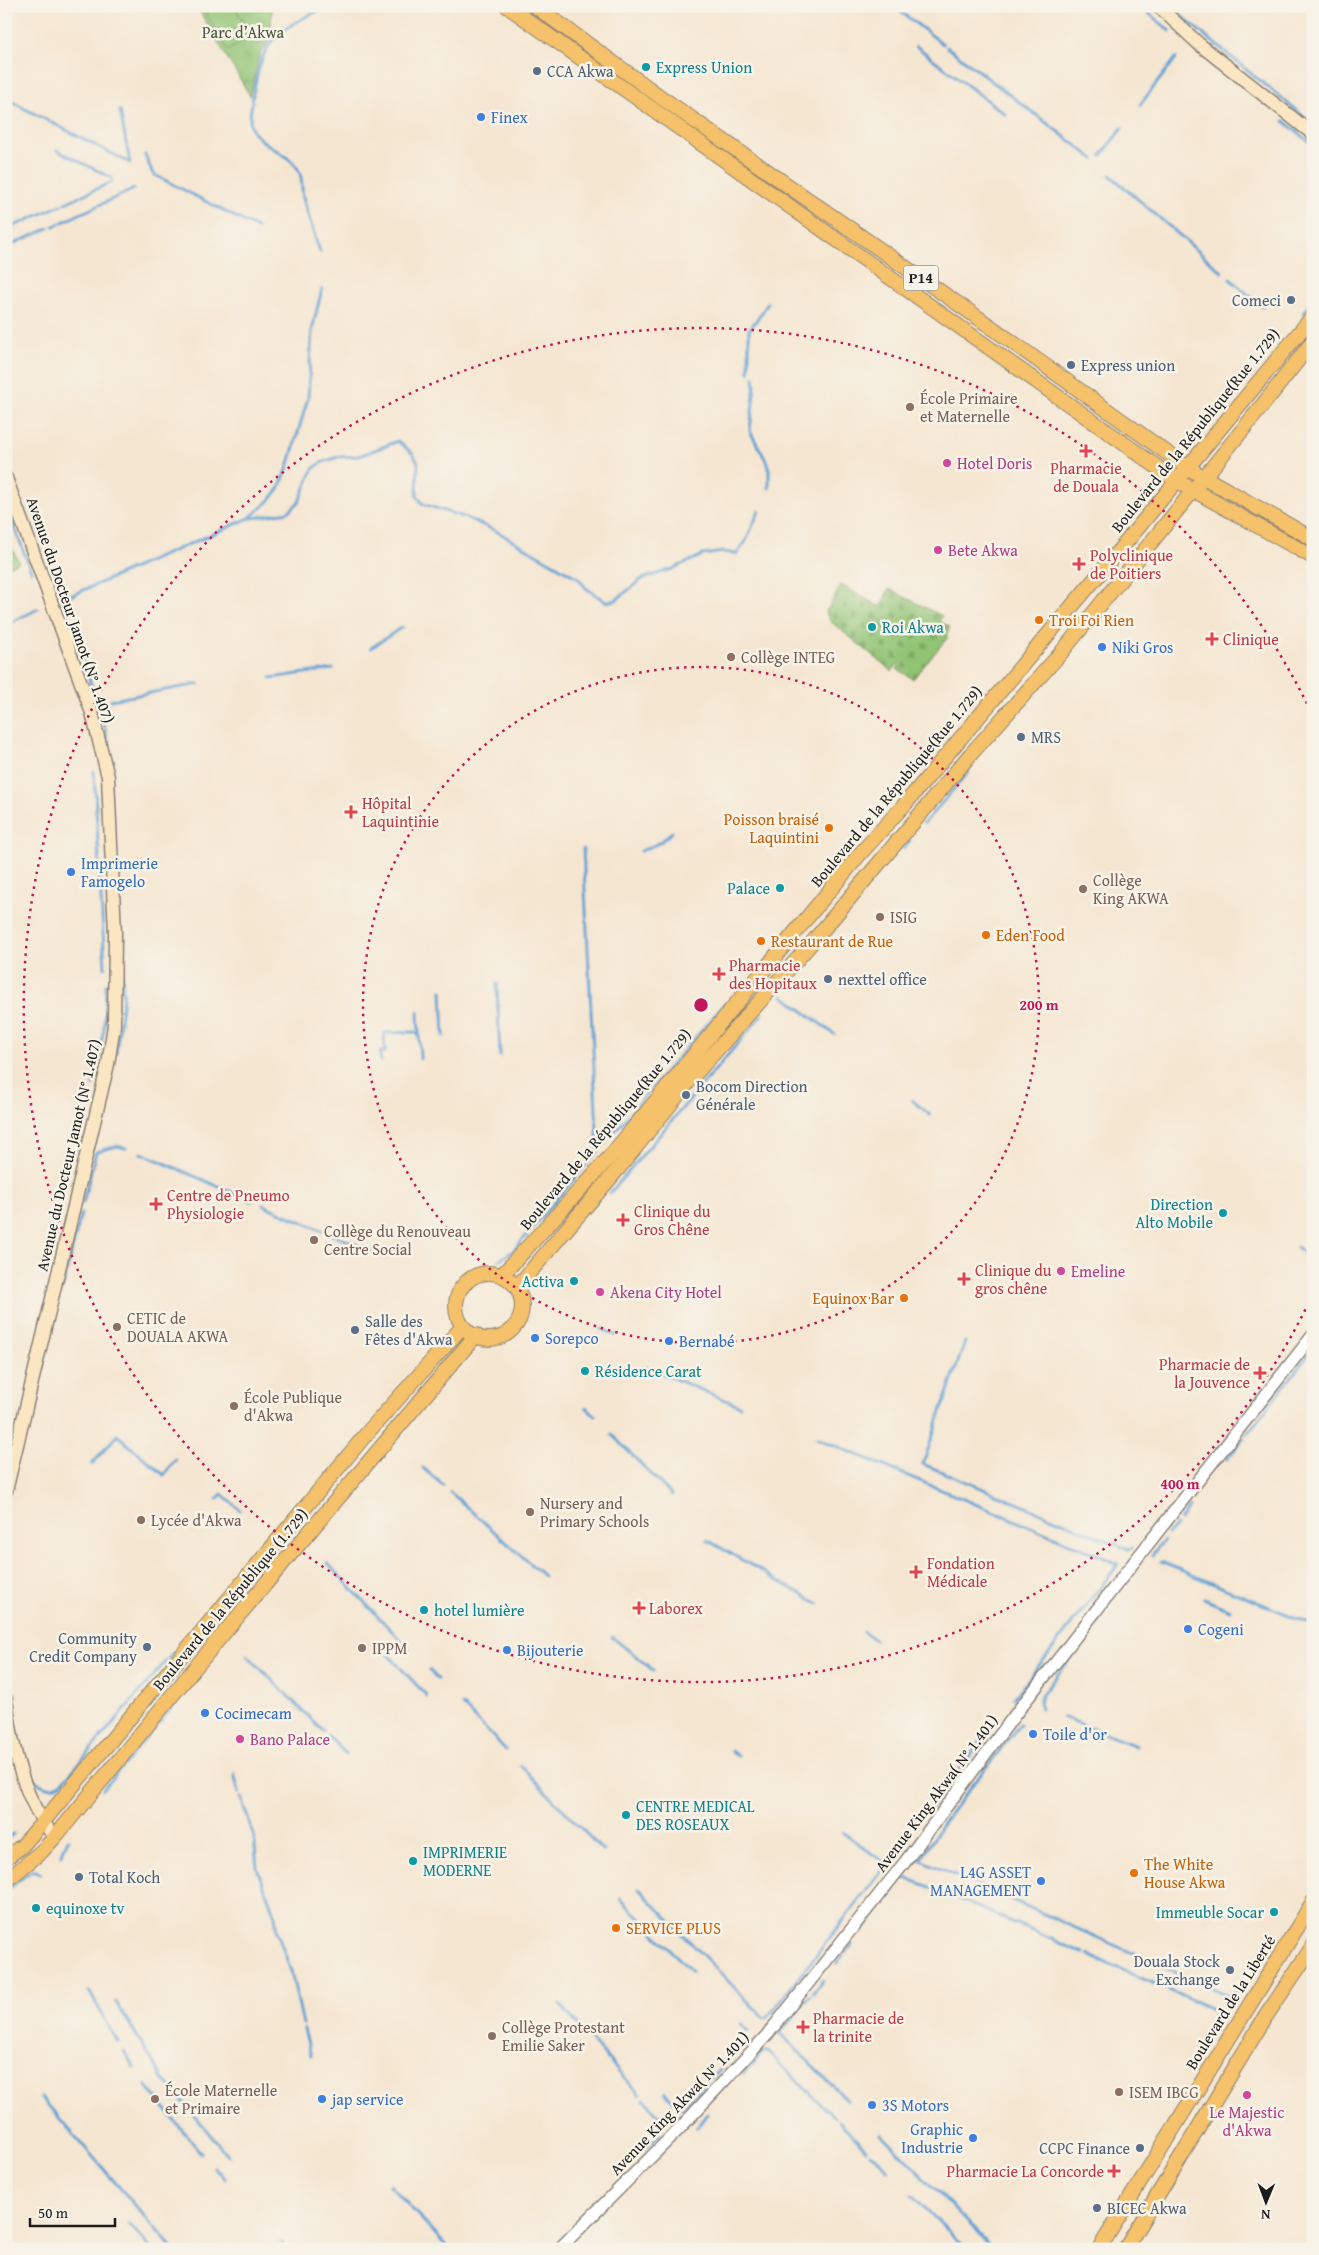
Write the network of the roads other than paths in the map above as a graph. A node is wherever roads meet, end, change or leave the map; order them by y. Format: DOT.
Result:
graph roads {
  1 [pos="507,6"];
  2 [pos="535,6"];
  3 [pos="1158,6"];
  4 [pos="1313,134"];
  5 [pos="1313,316"];
  6 [pos="1313,341"];
  7 [pos="1188,468"];
  8 [pos="6,478"];
  9 [pos="1203,478"];
  10 [pos="1177,481"];
  11 [pos="1193,491"];
  12 [pos="1313,539"];
  13 [pos="1313,557"];
  14 [pos="502,1275"];
  15 [pos="516,1287"];
  16 [pos="463,1326"];
  17 [pos="1313,1335"];
  18 [pos="476,1336"];
  19 [pos="6,1491"];
  20 [pos="6,1699"];
  21 [pos="42,1822"];
  22 [pos="55,1837"];
  23 [pos="6,1858"];
  24 [pos="6,1881"];
  25 [pos="1313,1902"];
  26 [pos="1313,1946"];
  27 [pos="559,2249"];
  28 [pos="1099,2249"];
  29 [pos="1125,2249"];
  1 -- 10 [label="main road, P14"];
  2 -- 7 [label="main road, P14"];
  3 -- 4 [label="main road"];
  5 -- 7 [label="main road, Boulevard de la République(Rue 1.729)"];
  6 -- 9 [label="main road, Boulevard de la République(Rue 1.729)"];
  7 -- 9 [label="main road, P14"];
  7 -- 10 [label="main road, Boulevard de la République(Rue 1.729)"];
  8 -- 19 [label="main road, Avenue du Docteur Jamot (N° 1.407)"];
  9 -- 11 [label="main road, Boulevard de la République(Rue 1.729)"];
  9 -- 12 [label="main road, P14"];
  10 -- 11 [label="main road, P14"];
  10 -- 14 [label="main road, Boulevard de la République(Rue 1.729)"];
  11 -- 13 [label="main road, P14"];
  11 -- 15 [label="main road, Boulevard de la République(Rue 1.729)"];
  14 -- 15 [label="main road"];
  14 -- 16 [label="main road"];
  15 -- 18 [label="main road"];
  16 -- 18 [label="main road"];
  16 -- 21 [label="main road, Boulevard de la République (1.729)"];
  17 -- 27 [label="street, Avenue King Akwa( N° 1.401)"];
  18 -- 22 [label="main road, Boulevard de la République (1.729)"];
  20 -- 21 [label="main road"];
  21 -- 22 [label="main road"];
  21 -- 23 [label="main road, Boulevard de la République (1.729)"];
  22 -- 24 [label="main road, Boulevard de la République (1.729)"];
  25 -- 28 [label="main road, Boulevard de la Liberté"];
  26 -- 29 [label="main road"];
}
